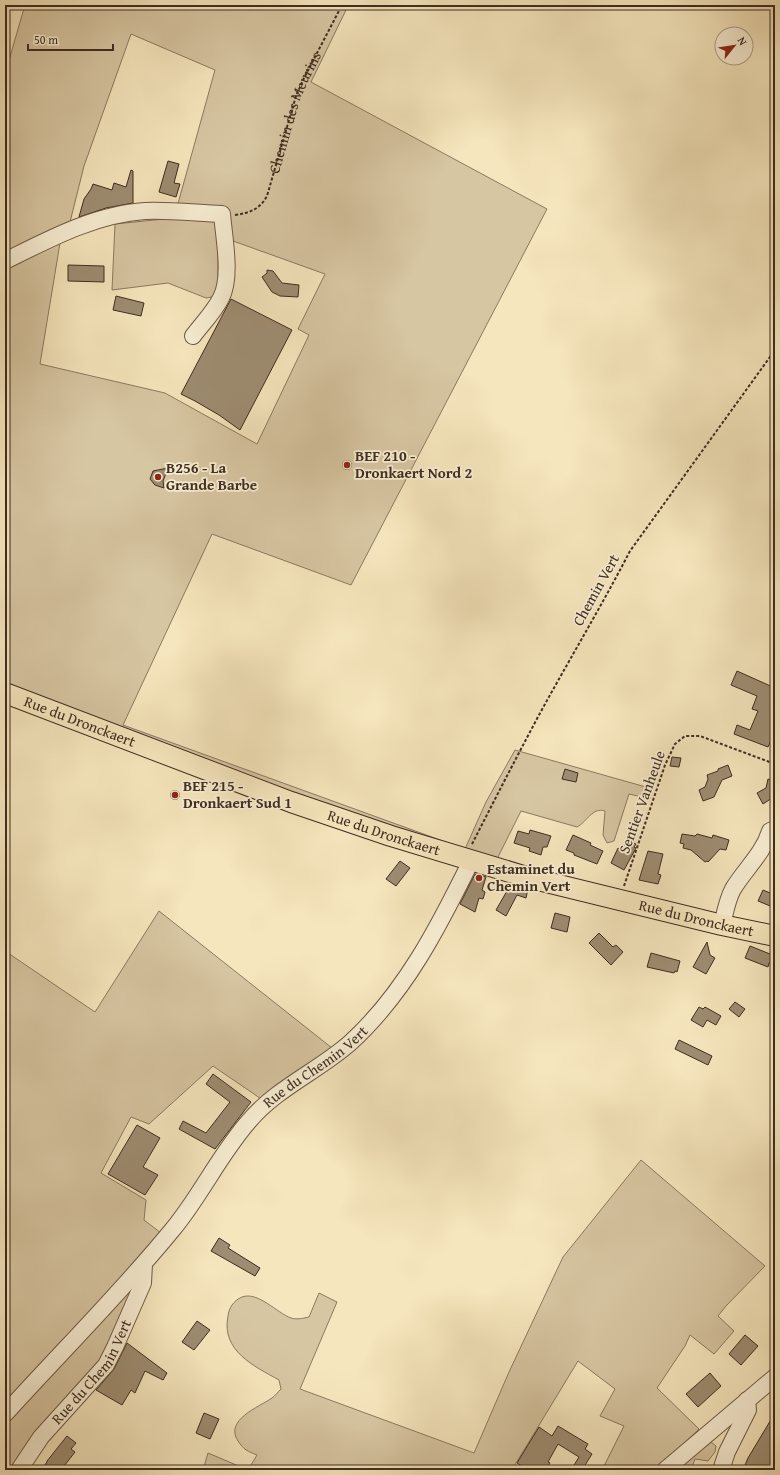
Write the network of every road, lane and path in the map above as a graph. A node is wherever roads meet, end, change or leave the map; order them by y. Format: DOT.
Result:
graph roads {
  1 [pos="342,5"];
  2 [pos="244,214"];
  3 [pos="5,261"];
  4 [pos="193,336"];
  5 [pos="775,350"];
  6 [pos="5,693"];
  7 [pos="775,764"];
  8 [pos="772,830"];
  9 [pos="469,860"];
  10 [pos="619,901"];
  11 [pos="722,925"];
  12 [pos="775,936"];
  13 [pos="144,1264"];
  14 [pos="775,1377"];
  15 [pos="747,1400"];
  16 [pos="5,1414"];
  17 [pos="19,1470"];
  18 [pos="665,1470"];
  19 [pos="721,1470"];
  1 -- 2 [label="path, Chemin des Meurins"];
  3 -- 4 [label="street"];
  5 -- 9 [label="path, Chemin Vert"];
  6 -- 9 [label="main road, Rue du Dronckaert"];
  7 -- 10 [label="path, Sentier Vanheule"];
  8 -- 11 [label="street"];
  9 -- 10 [label="main road, Rue du Dronckaert"];
  9 -- 13 [label="street, Rue du Chemin Vert"];
  10 -- 11 [label="main road, Rue du Dronckaert"];
  11 -- 12 [label="main road, Rue du Dronckaert"];
  13 -- 16 [label="street, Rue du Chemin Vert"];
  13 -- 17 [label="street, Rue du Chemin Vert"];
  14 -- 15 [label="street"];
  15 -- 18 [label="street"];
  15 -- 19 [label="street"];
}
